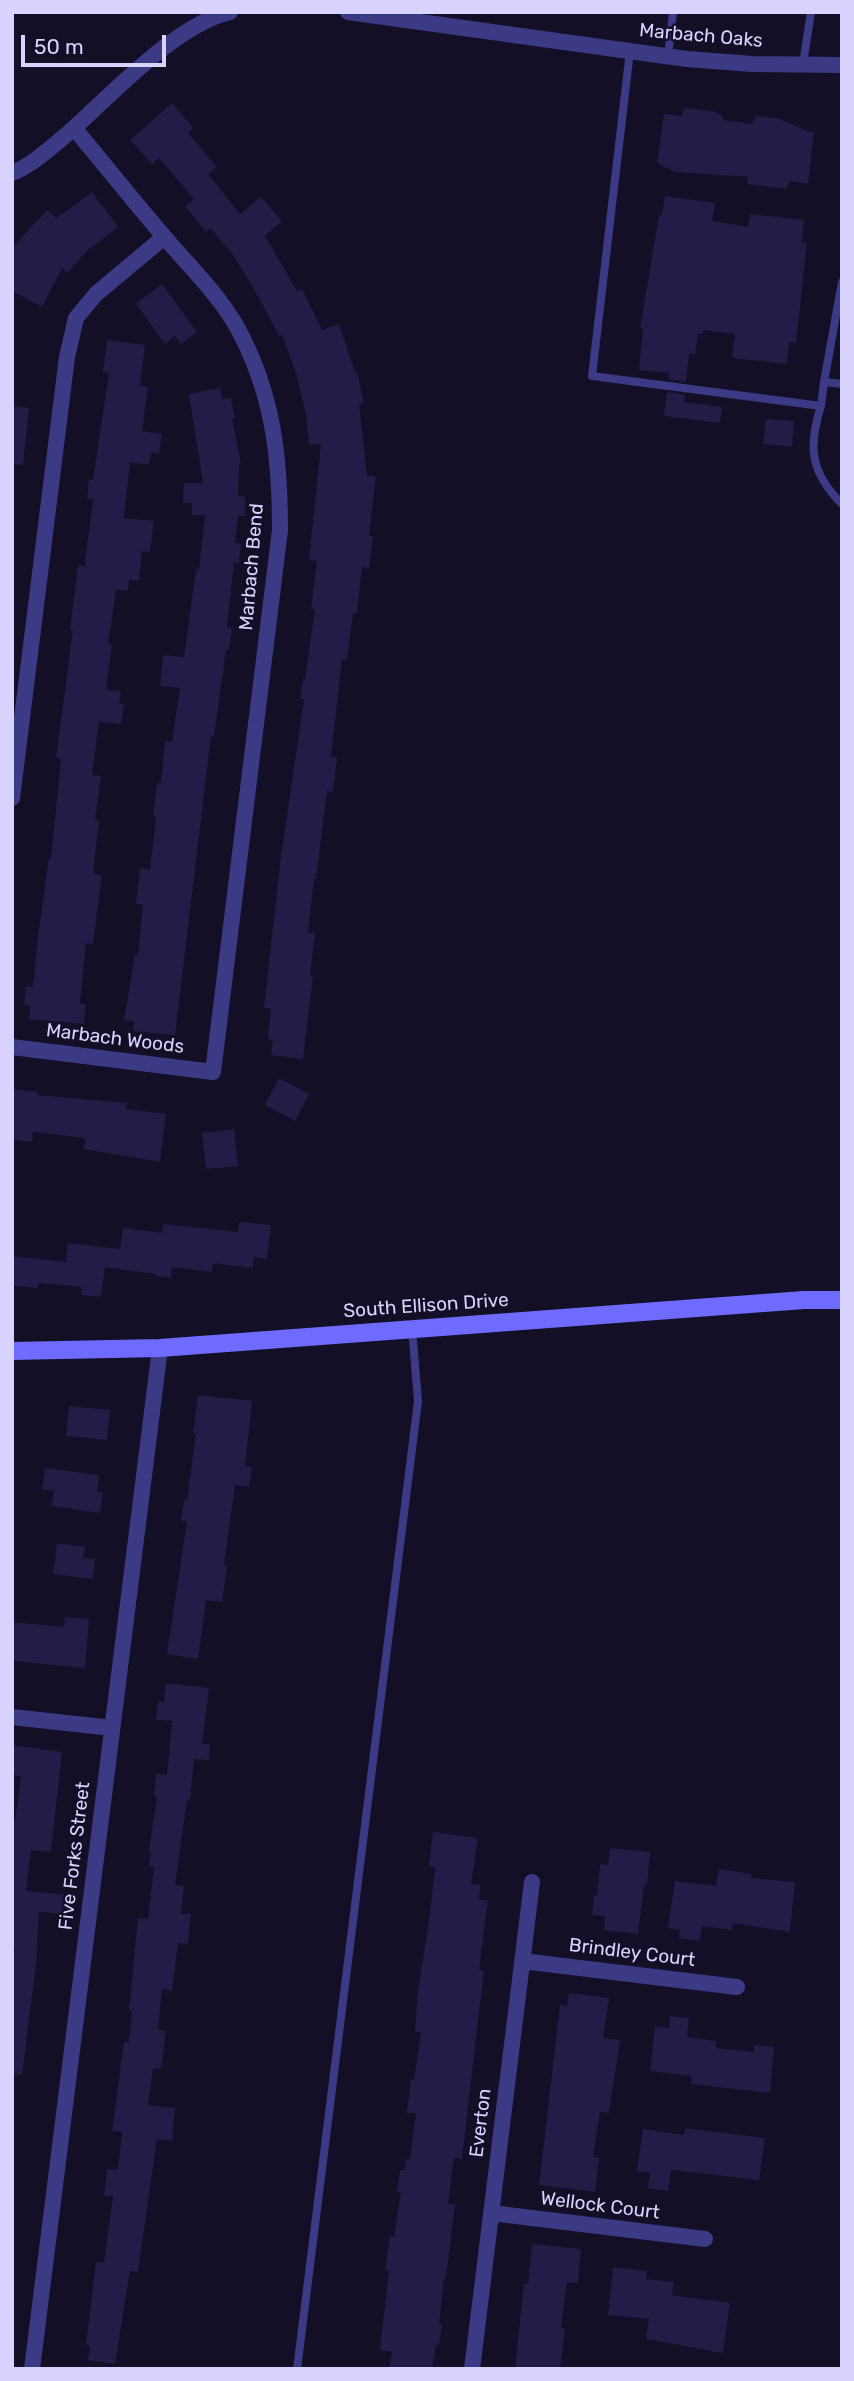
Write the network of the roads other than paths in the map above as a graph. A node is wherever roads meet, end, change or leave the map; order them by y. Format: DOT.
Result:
graph roads {
  1 [pos="230,12"];
  2 [pos="348,12"];
  3 [pos="673,12"];
  4 [pos="811,12"];
  5 [pos="630,51"];
  6 [pos="668,56"];
  7 [pos="803,64"];
  8 [pos="842,65"];
  9 [pos="74,128"];
  10 [pos="12,173"];
  11 [pos="164,237"];
  12 [pos="842,282"];
  13 [pos="824,382"];
  14 [pos="842,384"];
  15 [pos="821,406"];
  16 [pos="842,504"];
  17 [pos="12,798"];
  18 [pos="12,1047"];
  19 [pos="213,1072"];
  20 [pos="842,1300"];
  21 [pos="412,1328"];
  22 [pos="160,1348"];
  23 [pos="12,1351"];
  24 [pos="12,1717"];
  25 [pos="112,1728"];
  26 [pos="532,1882"];
  27 [pos="523,1961"];
  28 [pos="737,1987"];
  29 [pos="491,2213"];
  30 [pos="705,2239"];
  31 [pos="32,2369"];
  32 [pos="297,2369"];
  33 [pos="471,2369"];
  1 -- 9 [label="street"];
  2 -- 5 [label="street, Marbach Oaks"];
  3 -- 6 [label="lane"];
  4 -- 7 [label="lane"];
  5 -- 6 [label="street, Marbach Oaks"];
  5 -- 15 [label="lane"];
  6 -- 7 [label="street, Marbach Oaks"];
  7 -- 8 [label="street, Marbach Oaks"];
  9 -- 10 [label="street"];
  9 -- 11 [label="street, Marbach Bend"];
  11 -- 17 [label="street"];
  11 -- 19 [label="street, Marbach Bend"];
  12 -- 13 [label="lane"];
  13 -- 14 [label="lane"];
  13 -- 15 [label="lane"];
  15 -- 16 [label="lane"];
  18 -- 19 [label="street, Marbach Woods"];
  20 -- 21 [label="street, South Ellison Drive"];
  21 -- 22 [label="street, South Ellison Drive"];
  21 -- 32 [label="lane"];
  22 -- 23 [label="street, South Ellison Drive"];
  22 -- 25 [label="street, Five Forks Street"];
  24 -- 25 [label="street"];
  25 -- 31 [label="street, Five Forks Street"];
  26 -- 27 [label="street, Everton"];
  27 -- 28 [label="street, Brindley Court"];
  27 -- 29 [label="street, Everton"];
  29 -- 30 [label="street, Wellock Court"];
  29 -- 33 [label="street, Everton"];
}
